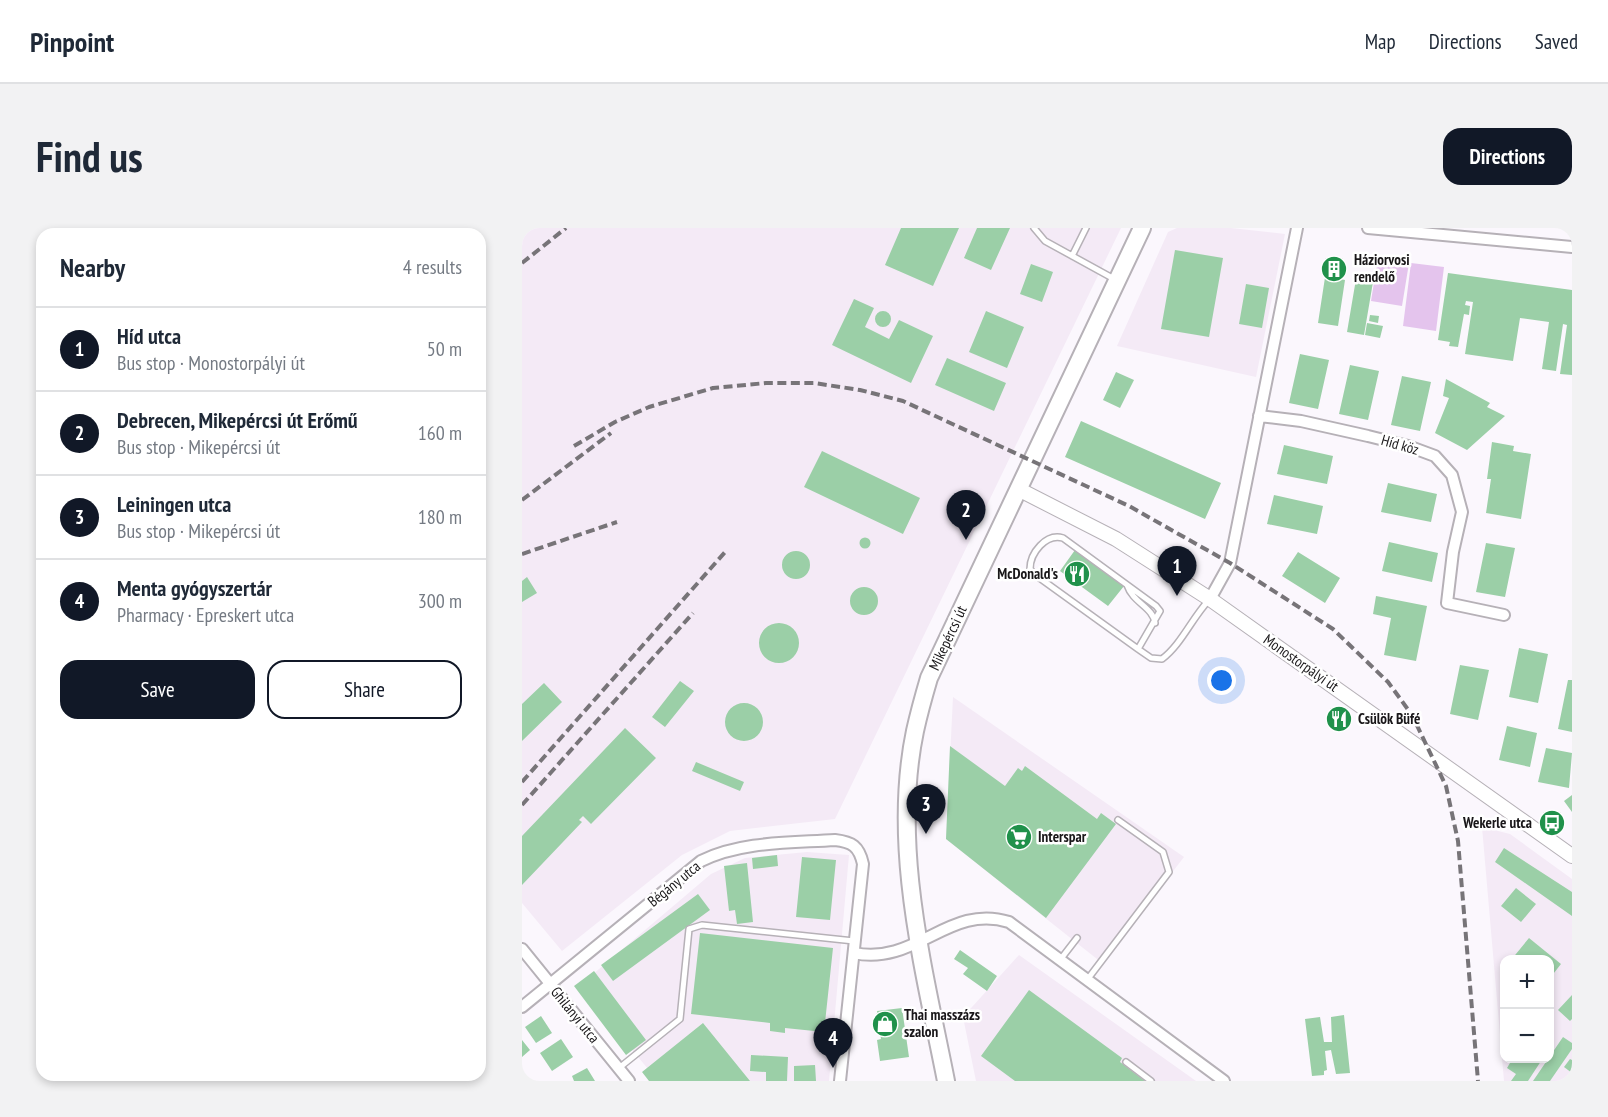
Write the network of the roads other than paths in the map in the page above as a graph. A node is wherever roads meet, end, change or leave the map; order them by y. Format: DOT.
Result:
graph roads {
  1 [pos="1034,228"];
  2 [pos="1086,228"];
  3 [pos="1142,228"];
  4 [pos="1297,228"];
  5 [pos="1368,228"];
  6 [pos="1572,247"];
  7 [pos="1072,256"];
  8 [pos="1117,281"];
  9 [pos="1259,416"];
  10 [pos="1018,489"];
  11 [pos="1210,599"];
  12 [pos="1504,615"];
  13 [pos="1138,649"];
  14 [pos="1118,820"];
  15 [pos="1572,856"];
  16 [pos="1077,938"];
  17 [pos="856,942"];
  18 [pos="919,943"];
  19 [pos="522,949"];
  20 [pos="854,953"];
  21 [pos="1060,961"];
  22 [pos="1087,980"];
  23 [pos="550,985"];
  24 [pos="522,1007"];
  25 [pos="1126,1062"];
  26 [pos="619,1068"];
  27 [pos="629,1081"];
  28 [pos="840,1081"];
  29 [pos="946,1081"];
  30 [pos="1151,1081"];
  31 [pos="1224,1081"];
  1 -- 7 [label="lane"];
  2 -- 7 [label="lane"];
  3 -- 8 [label="main road, Mikepércsi út"];
  4 -- 9 [label="street"];
  5 -- 6 [label="street"];
  7 -- 8 [label="lane"];
  8 -- 10 [label="main road, Mikepércsi út"];
  9 -- 11 [label="street"];
  9 -- 12 [label="street, Híd köz"];
  10 -- 11 [label="street, Monostorpályi út"];
  10 -- 18 [label="main road, Mikepércsi út"];
  11 -- 13 [label="lane"];
  11 -- 15 [label="street, Monostorpályi út"];
  13 -- 13 [label="lane"];
  14 -- 22 [label="lane"];
  16 -- 21 [label="lane"];
  17 -- 20 [label="street, Bégány utca"];
  17 -- 23 [label="street, Bégány utca"];
  17 -- 26 [label="lane"];
  18 -- 20 [label="street"];
  18 -- 21 [label="street"];
  18 -- 29 [label="main road, Mikepércsi út"];
  19 -- 23 [label="street, Ghilányi utca"];
  20 -- 28 [label="street, Bégány utca"];
  21 -- 22 [label="street"];
  22 -- 31 [label="street"];
  23 -- 24 [label="street, Bégány utca"];
  23 -- 26 [label="street, Ghilányi utca"];
  25 -- 30 [label="lane"];
  26 -- 27 [label="street, Ghilányi utca"];
}
